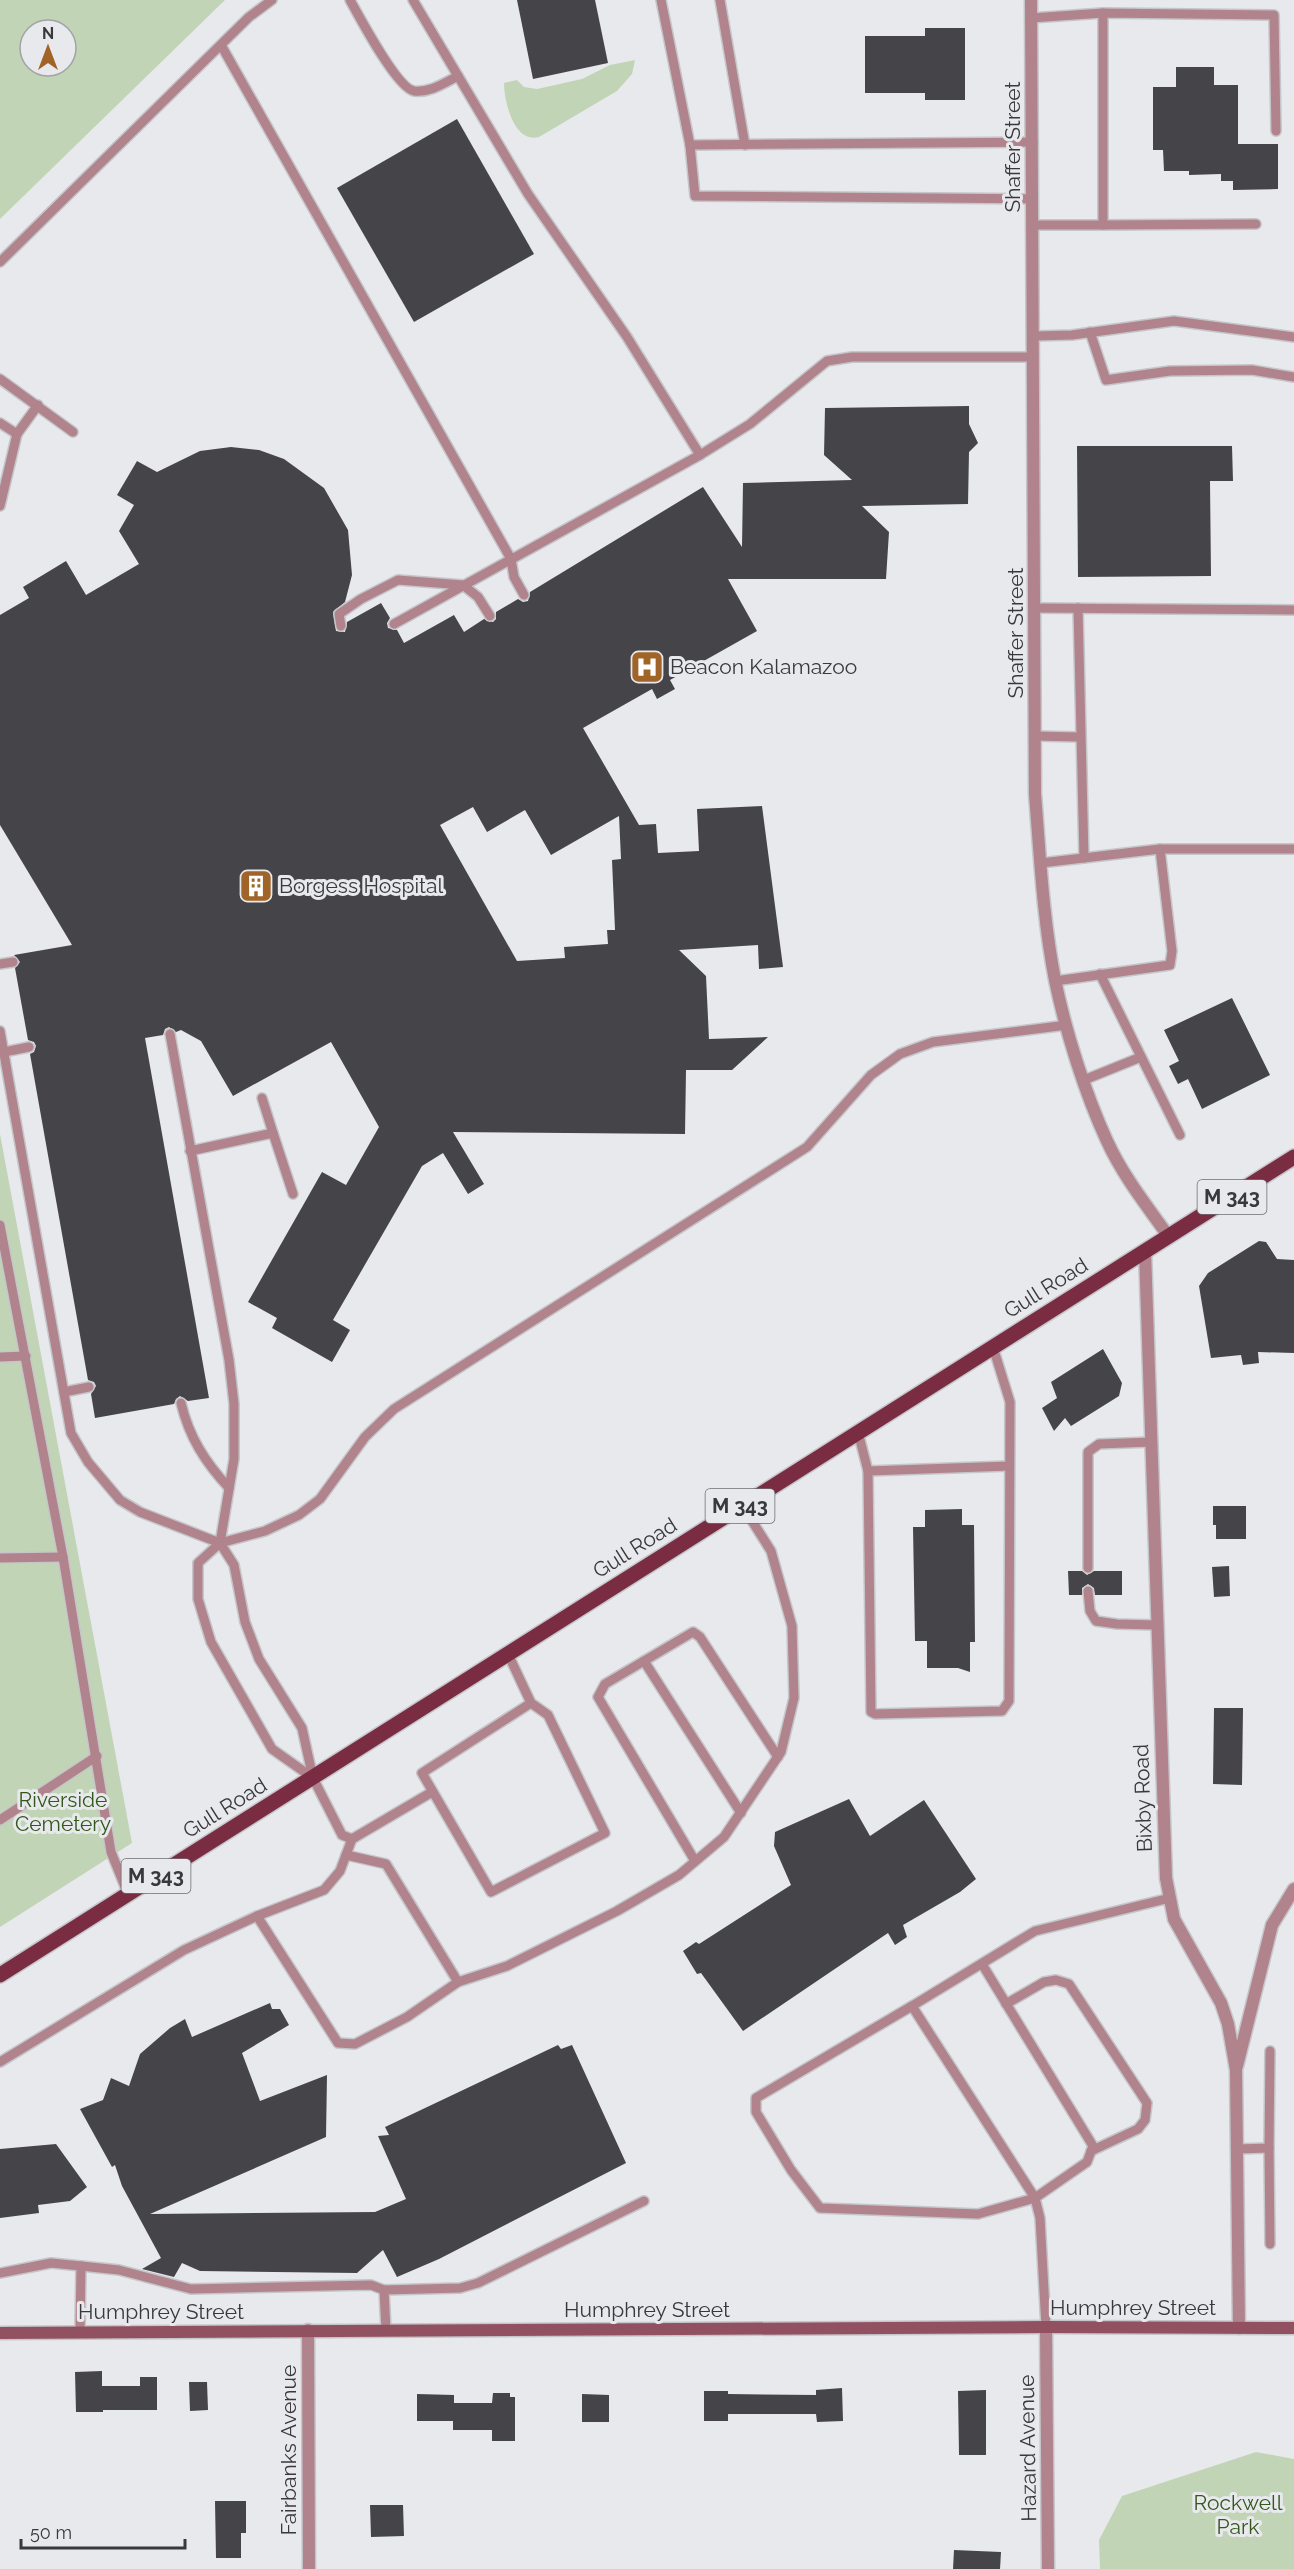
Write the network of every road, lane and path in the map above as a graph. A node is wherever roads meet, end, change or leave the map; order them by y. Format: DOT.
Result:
graph roads {
  1 [pos="272,0"];
  2 [pos="350,0"];
  3 [pos="413,0"];
  4 [pos="662,0"];
  5 [pos="720,0"];
  6 [pos="1031,0"];
  7 [pos="1103,13"];
  8 [pos="1031,18"];
  9 [pos="221,45"];
  10 [pos="458,76"];
  11 [pos="1276,131"];
  12 [pos="1032,142"];
  13 [pos="690,145"];
  14 [pos="745,145"];
  15 [pos="1033,199"];
  16 [pos="1257,224"];
  17 [pos="1033,225"];
  18 [pos="1103,225"];
  19 [pos="0,262"];
  20 [pos="1090,332"];
  21 [pos="1034,336"];
  22 [pos="1294,337"];
  23 [pos="1034,357"];
  24 [pos="1294,377"];
  25 [pos="0,378"];
  26 [pos="38,405"];
  27 [pos="0,423"];
  28 [pos="74,432"];
  29 [pos="17,434"];
  30 [pos="700,455"];
  31 [pos="0,506"];
  32 [pos="511,559"];
  33 [pos="463,585"];
  34 [pos="524,595"];
  35 [pos="1035,608"];
  36 [pos="1078,608"];
  37 [pos="1294,610"];
  38 [pos="490,616"];
  39 [pos="393,624"];
  40 [pos="340,626"];
  41 [pos="1035,736"];
  42 [pos="1080,737"];
  43 [pos="1160,849"];
  44 [pos="1294,849"];
  45 [pos="1084,858"];
  46 [pos="1041,863"];
  47 [pos="14,962"];
  48 [pos="0,964"];
  49 [pos="1100,974"];
  50 [pos="1056,981"];
  51 [pos="1067,1025"];
  52 [pos="0,1031"];
  53 [pos="170,1034"];
  54 [pos="29,1047"];
  55 [pos="4,1052"];
  56 [pos="1141,1058"];
  57 [pos="1084,1080"];
  58 [pos="262,1098"];
  59 [pos="273,1133"];
  60 [pos="1180,1135"];
  61 [pos="190,1152"];
  62 [pos="1294,1157"];
  63 [pos="293,1194"];
  64 [pos="0,1225"];
  65 [pos="1169,1237"];
  66 [pos="1145,1251"];
  67 [pos="993,1347"];
  68 [pos="0,1356"];
  69 [pos="26,1356"];
  70 [pos="89,1387"];
  71 [pos="64,1392"];
  72 [pos="181,1403"];
  73 [pos="858,1432"];
  74 [pos="1151,1442"];
  75 [pos="1009,1466"];
  76 [pos="868,1472"];
  77 [pos="229,1488"];
  78 [pos="742,1505"];
  79 [pos="220,1543"];
  80 [pos="63,1557"];
  81 [pos="0,1558"];
  82 [pos="1088,1568"];
  83 [pos="1088,1591"];
  84 [pos="1156,1624"];
  85 [pos="508,1654"];
  86 [pos="644,1661"];
  87 [pos="531,1702"];
  88 [pos="97,1756"];
  89 [pos="778,1757"];
  90 [pos="313,1778"];
  91 [pos="432,1792"];
  92 [pos="741,1813"];
  93 [pos="0,1820"];
  94 [pos="352,1839"];
  95 [pos="346,1854"];
  96 [pos="695,1862"];
  97 [pos="1294,1889"];
  98 [pos="128,1894"];
  99 [pos="1170,1898"];
  100 [pos="257,1916"];
  101 [pos="982,1964"];
  102 [pos="0,1975"];
  103 [pos="458,1982"];
  104 [pos="1006,2004"];
  105 [pos="912,2007"];
  106 [pos="1270,2051"];
  107 [pos="0,2062"];
  108 [pos="1236,2070"];
  109 [pos="1269,2148"];
  110 [pos="1237,2149"];
  111 [pos="1092,2151"];
  112 [pos="1035,2198"];
  113 [pos="644,2201"];
  114 [pos="1270,2244"];
  115 [pos="81,2266"];
  116 [pos="0,2273"];
  117 [pos="384,2290"];
  118 [pos="1046,2327"];
  119 [pos="1239,2328"];
  120 [pos="1294,2328"];
  121 [pos="308,2330"];
  122 [pos="386,2330"];
  123 [pos="80,2332"];
  124 [pos="0,2333"];
  125 [pos="309,2569"];
  126 [pos="1048,2569"];
  1 -- 9 [label="lane"];
  2 -- 10 [label="lane"];
  3 -- 10 [label="lane"];
  4 -- 13 [label="lane"];
  5 -- 14 [label="lane"];
  6 -- 8 [label="street, Shaffer Street"];
  7 -- 8 [label="lane"];
  7 -- 11 [label="lane"];
  7 -- 18 [label="lane"];
  8 -- 12 [label="street, Shaffer Street"];
  9 -- 19 [label="lane"];
  9 -- 32 [label="lane"];
  10 -- 30 [label="lane"];
  12 -- 14 [label="lane"];
  12 -- 15 [label="street, Shaffer Street"];
  13 -- 14 [label="lane"];
  13 -- 15 [label="lane"];
  15 -- 17 [label="street, Shaffer Street"];
  16 -- 18 [label="lane"];
  17 -- 18 [label="lane"];
  17 -- 21 [label="street, Shaffer Street"];
  20 -- 21 [label="lane"];
  20 -- 22 [label="lane"];
  20 -- 24 [label="lane"];
  21 -- 23 [label="street, Shaffer Street"];
  23 -- 30 [label="lane"];
  23 -- 35 [label="street, Shaffer Street"];
  25 -- 26 [label="lane"];
  26 -- 28 [label="lane"];
  26 -- 29 [label="lane"];
  27 -- 29 [label="lane"];
  29 -- 31 [label="lane"];
  30 -- 32 [label="lane"];
  32 -- 33 [label="lane"];
  32 -- 34 [label="lane"];
  33 -- 38 [label="lane"];
  33 -- 39 [label="lane"];
  33 -- 40 [label="lane"];
  35 -- 36 [label="lane"];
  35 -- 41 [label="street, Shaffer Street"];
  36 -- 37 [label="lane"];
  36 -- 42 [label="lane"];
  41 -- 42 [label="lane"];
  41 -- 46 [label="street, Shaffer Street"];
  42 -- 45 [label="lane"];
  43 -- 44 [label="lane"];
  43 -- 45 [label="lane"];
  43 -- 49 [label="lane"];
  45 -- 46 [label="lane"];
  46 -- 50 [label="street, Shaffer Street"];
  47 -- 48 [label="lane"];
  49 -- 50 [label="lane"];
  49 -- 56 [label="lane"];
  50 -- 51 [label="street, Shaffer Street"];
  51 -- 57 [label="street, Shaffer Street"];
  51 -- 79 [label="lane"];
  52 -- 55 [label="lane"];
  53 -- 61 [label="lane"];
  54 -- 55 [label="lane"];
  55 -- 71 [label="lane"];
  56 -- 57 [label="lane"];
  56 -- 60 [label="lane"];
  57 -- 65 [label="street, Shaffer Street"];
  58 -- 59 [label="lane"];
  59 -- 61 [label="lane"];
  59 -- 63 [label="lane"];
  61 -- 77 [label="lane"];
  62 -- 65 [label="main road, Gull Road / M 343"];
  64 -- 69 [label="lane"];
  65 -- 66 [label="main road, Gull Road / M 343"];
  66 -- 67 [label="main road, Gull Road / M 343"];
  66 -- 74 [label="street, Bixby Road"];
  67 -- 73 [label="main road, Gull Road / M 343"];
  67 -- 75 [label="lane"];
  68 -- 69 [label="lane"];
  69 -- 80 [label="lane"];
  70 -- 71 [label="lane"];
  71 -- 79 [label="lane"];
  72 -- 77 [label="lane"];
  73 -- 76 [label="lane"];
  73 -- 78 [label="main road, Gull Road / M 343"];
  74 -- 82 [label="lane"];
  74 -- 84 [label="street, Bixby Road"];
  75 -- 76 [label="lane"];
  75 -- 76 [label="lane"];
  77 -- 79 [label="lane"];
  78 -- 85 [label="main road, Gull Road / M 343"];
  78 -- 89 [label="lane"];
  79 -- 90 [label="lane"];
  79 -- 90 [label="lane"];
  80 -- 81 [label="lane"];
  80 -- 88 [label="lane"];
  83 -- 84 [label="lane"];
  84 -- 99 [label="street, Bixby Road"];
  85 -- 87 [label="lane"];
  85 -- 90 [label="main road, Gull Road / M 343"];
  86 -- 89 [label="lane"];
  86 -- 92 [label="lane"];
  86 -- 96 [label="lane"];
  87 -- 91 [label="lane"];
  87 -- 91 [label="lane"];
  88 -- 93 [label="lane"];
  88 -- 98 [label="lane"];
  89 -- 92 [label="lane"];
  90 -- 94 [label="lane"];
  90 -- 98 [label="main road, Gull Road / M 343"];
  91 -- 94 [label="lane"];
  92 -- 96 [label="lane"];
  94 -- 95 [label="lane"];
  95 -- 100 [label="lane"];
  95 -- 103 [label="lane"];
  96 -- 103 [label="lane"];
  97 -- 108 [label="street"];
  98 -- 102 [label="main road, Gull Road / M 343"];
  99 -- 101 [label="lane"];
  99 -- 108 [label="street, Bixby Road"];
  100 -- 103 [label="lane"];
  100 -- 107 [label="lane"];
  101 -- 104 [label="lane"];
  101 -- 105 [label="lane"];
  104 -- 111 [label="lane"];
  104 -- 111 [label="lane"];
  105 -- 112 [label="lane"];
  105 -- 112 [label="lane"];
  106 -- 109 [label="lane"];
  108 -- 110 [label="street, Bixby Road"];
  109 -- 110 [label="lane"];
  109 -- 114 [label="lane"];
  110 -- 119 [label="street, Bixby Road"];
  111 -- 112 [label="lane"];
  112 -- 118 [label="lane"];
  113 -- 117 [label="lane"];
  115 -- 116 [label="lane"];
  115 -- 117 [label="lane"];
  115 -- 123 [label="lane"];
  117 -- 122 [label="lane"];
  118 -- 119 [label="street, Humphrey Street"];
  118 -- 122 [label="street, Humphrey Street"];
  118 -- 126 [label="street, Hazard Avenue"];
  119 -- 120 [label="street, Humphrey Street"];
  121 -- 122 [label="street, Humphrey Street"];
  121 -- 123 [label="street, Humphrey Street"];
  121 -- 125 [label="street, Fairbanks Avenue"];
  123 -- 124 [label="street, Humphrey Street"];
}
